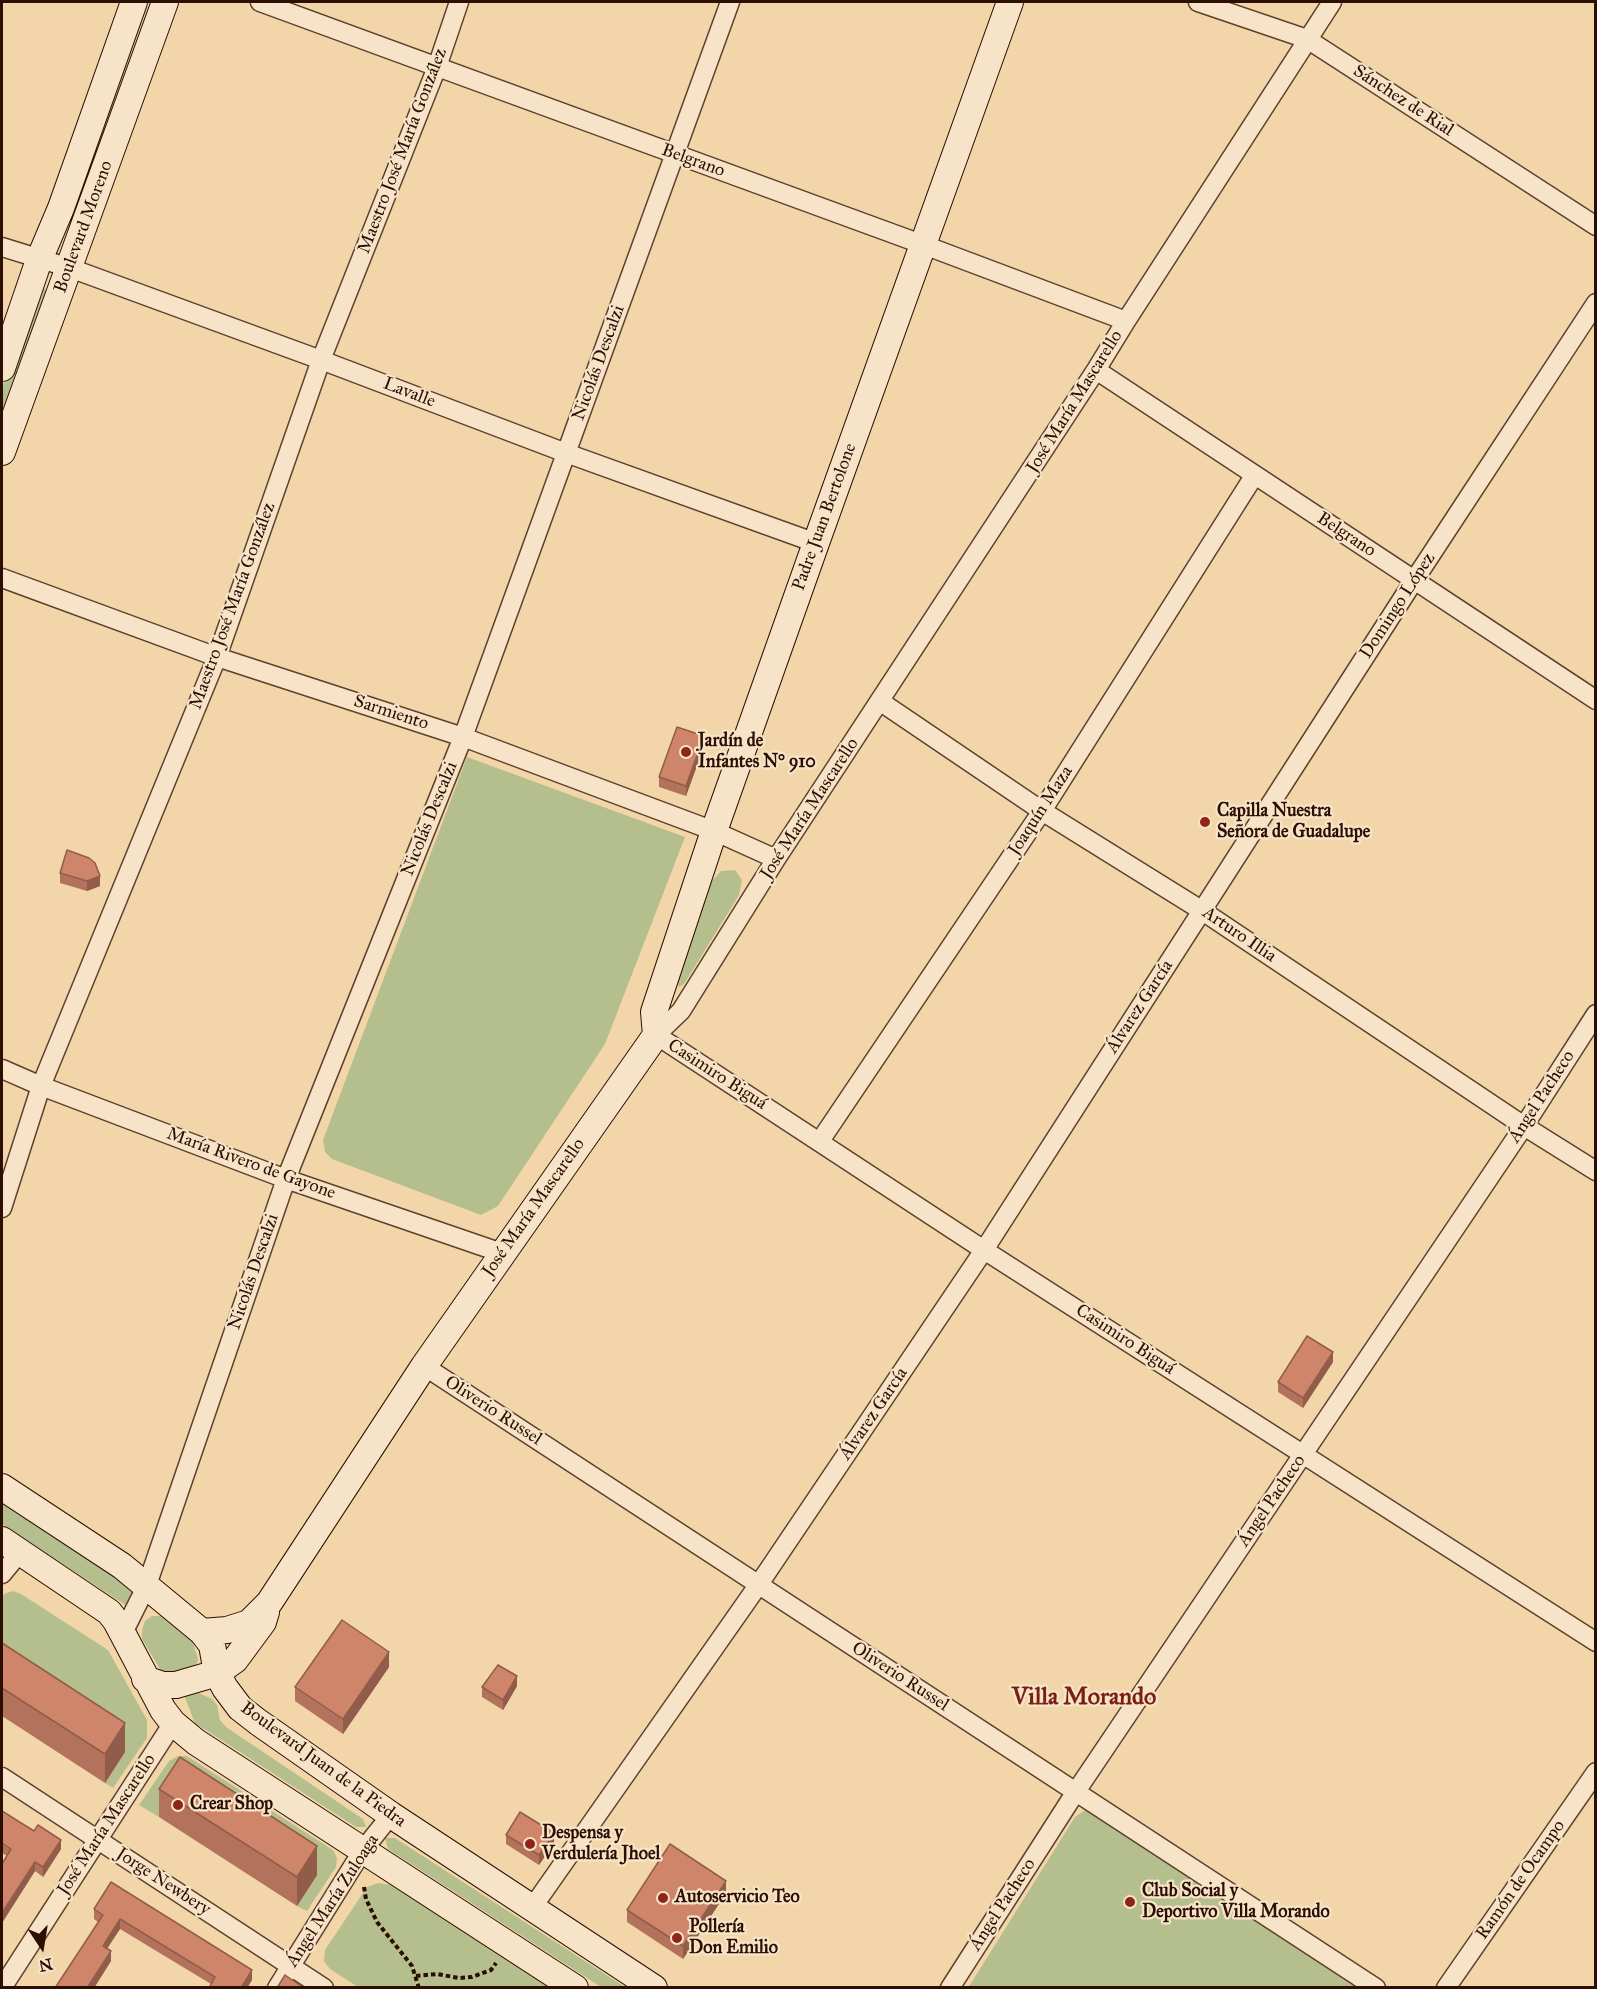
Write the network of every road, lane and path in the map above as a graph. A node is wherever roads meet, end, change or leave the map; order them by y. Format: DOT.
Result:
graph roads {
  1 [pos="134,2"];
  2 [pos="165,2"];
  3 [pos="260,2"];
  4 [pos="459,2"];
  5 [pos="730,2"];
  6 [pos="1010,2"];
  7 [pos="1198,2"];
  8 [pos="1332,2"];
  9 [pos="1307,39"];
  10 [pos="436,67"];
  11 [pos="675,154"];
  12 [pos="1596,226"];
  13 [pos="924,245"];
  14 [pos="2,247"];
  15 [pos="39,260"];
  16 [pos="70,268"];
  17 [pos="1596,303"];
  18 [pos="1126,321"];
  19 [pos="321,360"];
  20 [pos="2,368"];
  21 [pos="1096,370"];
  22 [pos="2,452"];
  23 [pos="566,453"];
  24 [pos="1254,476"];
  25 [pos="816,543"];
  26 [pos="2,578"];
  27 [pos="1415,579"];
  28 [pos="217,657"];
  29 [pos="1596,700"];
  30 [pos="881,702"];
  31 [pos="463,737"];
  32 [pos="1042,811"];
  33 [pos="714,831"];
  34 [pos="776,860"];
  35 [pos="1202,910"];
  36 [pos="1596,1014"];
  37 [pos="656,1035"];
  38 [pos="2,1069"];
  39 [pos="41,1086"];
  40 [pos="1524,1126"];
  41 [pos="820,1141"];
  42 [pos="1596,1171"];
  43 [pos="286,1179"];
  44 [pos="2,1208"];
  45 [pos="984,1250"];
  46 [pos="502,1253"];
  47 [pos="424,1366"];
  48 [pos="1304,1454"];
  49 [pos="2,1487"];
  50 [pos="11,1546"];
  51 [pos="2,1574"];
  52 [pos="759,1584"];
  53 [pos="147,1586"];
  54 [pos="269,1603"];
  55 [pos="202,1632"];
  56 [pos="123,1633"];
  57 [pos="1596,1642"];
  58 [pos="217,1673"];
  59 [pos="145,1679"];
  60 [pos="173,1723"];
  61 [pos="1596,1772"];
  62 [pos="2,1777"];
  63 [pos="1075,1793"];
  64 [pos="391,1815"];
  65 [pos="98,1839"];
  66 [pos="363,1850"];
  67 [pos="363,1887"];
  68 [pos="532,1908"];
  69 [pos="498,1960"];
  70 [pos="291,1965"];
  71 [pos="416,1976"];
  72 [pos="2,1988"];
  73 [pos="277,1988"];
  74 [pos="324,1988"];
  75 [pos="418,1988"];
  76 [pos="575,1988"];
  77 [pos="654,1988"];
  78 [pos="950,1988"];
  79 [pos="1376,1988"];
  80 [pos="1446,1988"];
  1 -- 15 [label="main road, Boulevard Moreno"];
  2 -- 16 [label="main road, Boulevard Moreno"];
  3 -- 10 [label="street, Belgrano"];
  4 -- 10 [label="street, Maestro José María González"];
  5 -- 11 [label="street, Nicolás Descalzi"];
  6 -- 13 [label="main road, Padre Juan Bertolone"];
  7 -- 9 [label="street, Sánchez de Rial"];
  8 -- 9 [label="street, José María Mascarello"];
  9 -- 12 [label="street, Sánchez de Rial"];
  9 -- 18 [label="street, José María Mascarello"];
  10 -- 11 [label="street, Belgrano"];
  10 -- 19 [label="street, Maestro José María González"];
  11 -- 13 [label="street, Belgrano"];
  11 -- 23 [label="street, Nicolás Descalzi"];
  13 -- 18 [label="street, Belgrano"];
  13 -- 25 [label="main road, Padre Juan Bertolone"];
  14 -- 15 [label="street, Lavalle"];
  15 -- 16 [label="street, Lavalle"];
  15 -- 20 [label="main road, Boulevard Moreno"];
  16 -- 19 [label="street, Lavalle"];
  16 -- 22 [label="main road, Boulevard Moreno"];
  17 -- 27 [label="street, Domingo López"];
  18 -- 21 [label="street, José María Mascarello"];
  19 -- 23 [label="street, Lavalle"];
  19 -- 28 [label="street, Maestro José María González"];
  21 -- 24 [label="street, Belgrano"];
  21 -- 30 [label="street, José María Mascarello"];
  23 -- 25 [label="street, Lavalle"];
  23 -- 31 [label="street, Nicolás Descalzi"];
  24 -- 27 [label="street, Belgrano"];
  24 -- 32 [label="street, Joaquín Maza"];
  25 -- 33 [label="main road, Padre Juan Bertolone"];
  26 -- 28 [label="street, Sarmiento"];
  27 -- 29 [label="street, Belgrano"];
  27 -- 35 [label="street, Domingo López"];
  28 -- 31 [label="street, Sarmiento"];
  28 -- 39 [label="street, Maestro José María González"];
  30 -- 32 [label="street, Arturo Illia"];
  30 -- 34 [label="street, José María Mascarello"];
  31 -- 33 [label="street, Sarmiento"];
  31 -- 43 [label="street, Nicolás Descalzi"];
  32 -- 35 [label="street, Arturo Illia"];
  32 -- 41 [label="street, Joaquín Maza"];
  33 -- 34 [label="street, Sarmiento"];
  33 -- 37 [label="main road, Padre Juan Bertolone"];
  34 -- 37 [label="street, José María Mascarello"];
  35 -- 40 [label="street, Arturo Illia"];
  35 -- 45 [label="street, Álvarez García"];
  36 -- 40 [label="street, Ángel Pacheco"];
  37 -- 41 [label="street, Casimiro Biguá"];
  37 -- 46 [label="main road, José María Mascarello"];
  38 -- 39 [label="street, María Rivero de Gayone"];
  39 -- 43 [label="street, María Rivero de Gayone"];
  39 -- 44 [label="street, Maestro José María González"];
  40 -- 42 [label="street, Arturo Illia"];
  40 -- 48 [label="street, Ángel Pacheco"];
  41 -- 45 [label="street, Casimiro Biguá"];
  43 -- 46 [label="street, María Rivero de Gayone"];
  43 -- 53 [label="street, Nicolás Descalzi"];
  45 -- 48 [label="street, Casimiro Biguá"];
  45 -- 52 [label="street, Álvarez García"];
  46 -- 47 [label="main road, José María Mascarello"];
  47 -- 52 [label="street, Oliverio Russel"];
  47 -- 54 [label="main road, José María Mascarello"];
  48 -- 57 [label="street, Casimiro Biguá"];
  48 -- 63 [label="street, Ángel Pacheco"];
  49 -- 53 [label="main road, Boulevard Juan de la Piedra"];
  50 -- 51 [label="street"];
  50 -- 56 [label="main road"];
  52 -- 63 [label="street, Oliverio Russel"];
  52 -- 68 [label="street, Álvarez García"];
  53 -- 55 [label="main road, Boulevard Juan de la Piedra"];
  53 -- 56 [label="street, Nicolás Descalzi"];
  54 -- 55 [label="main road"];
  54 -- 58 [label="main road"];
  55 -- 58 [label="main road, Boulevard Juan de la Piedra"];
  56 -- 59 [label="main road"];
  58 -- 59 [label="main road"];
  58 -- 64 [label="main road, Boulevard Juan de la Piedra"];
  59 -- 60 [label="main road"];
  60 -- 65 [label="street, José María Mascarello"];
  60 -- 66 [label="main road"];
  61 -- 80 [label="street, Ramón de Ocampo"];
  62 -- 65 [label="street, Jorge Newbery"];
  63 -- 78 [label="street, Ángel Pacheco"];
  63 -- 79 [label="street, Oliverio Russel"];
  64 -- 66 [label="street, Ángel María Zuloaga"];
  64 -- 68 [label="main road, Boulevard Juan de la Piedra"];
  65 -- 70 [label="street, Jorge Newbery"];
  65 -- 72 [label="street, José María Mascarello"];
  66 -- 70 [label="street, Ángel María Zuloaga"];
  66 -- 76 [label="main road"];
  67 -- 71 [label="path"];
  68 -- 77 [label="main road, Boulevard Juan de la Piedra"];
  69 -- 71 [label="path"];
  70 -- 73 [label="street, Ángel María Zuloaga"];
  70 -- 74 [label="street, Jorge Newbery"];
  71 -- 75 [label="path"];
}
